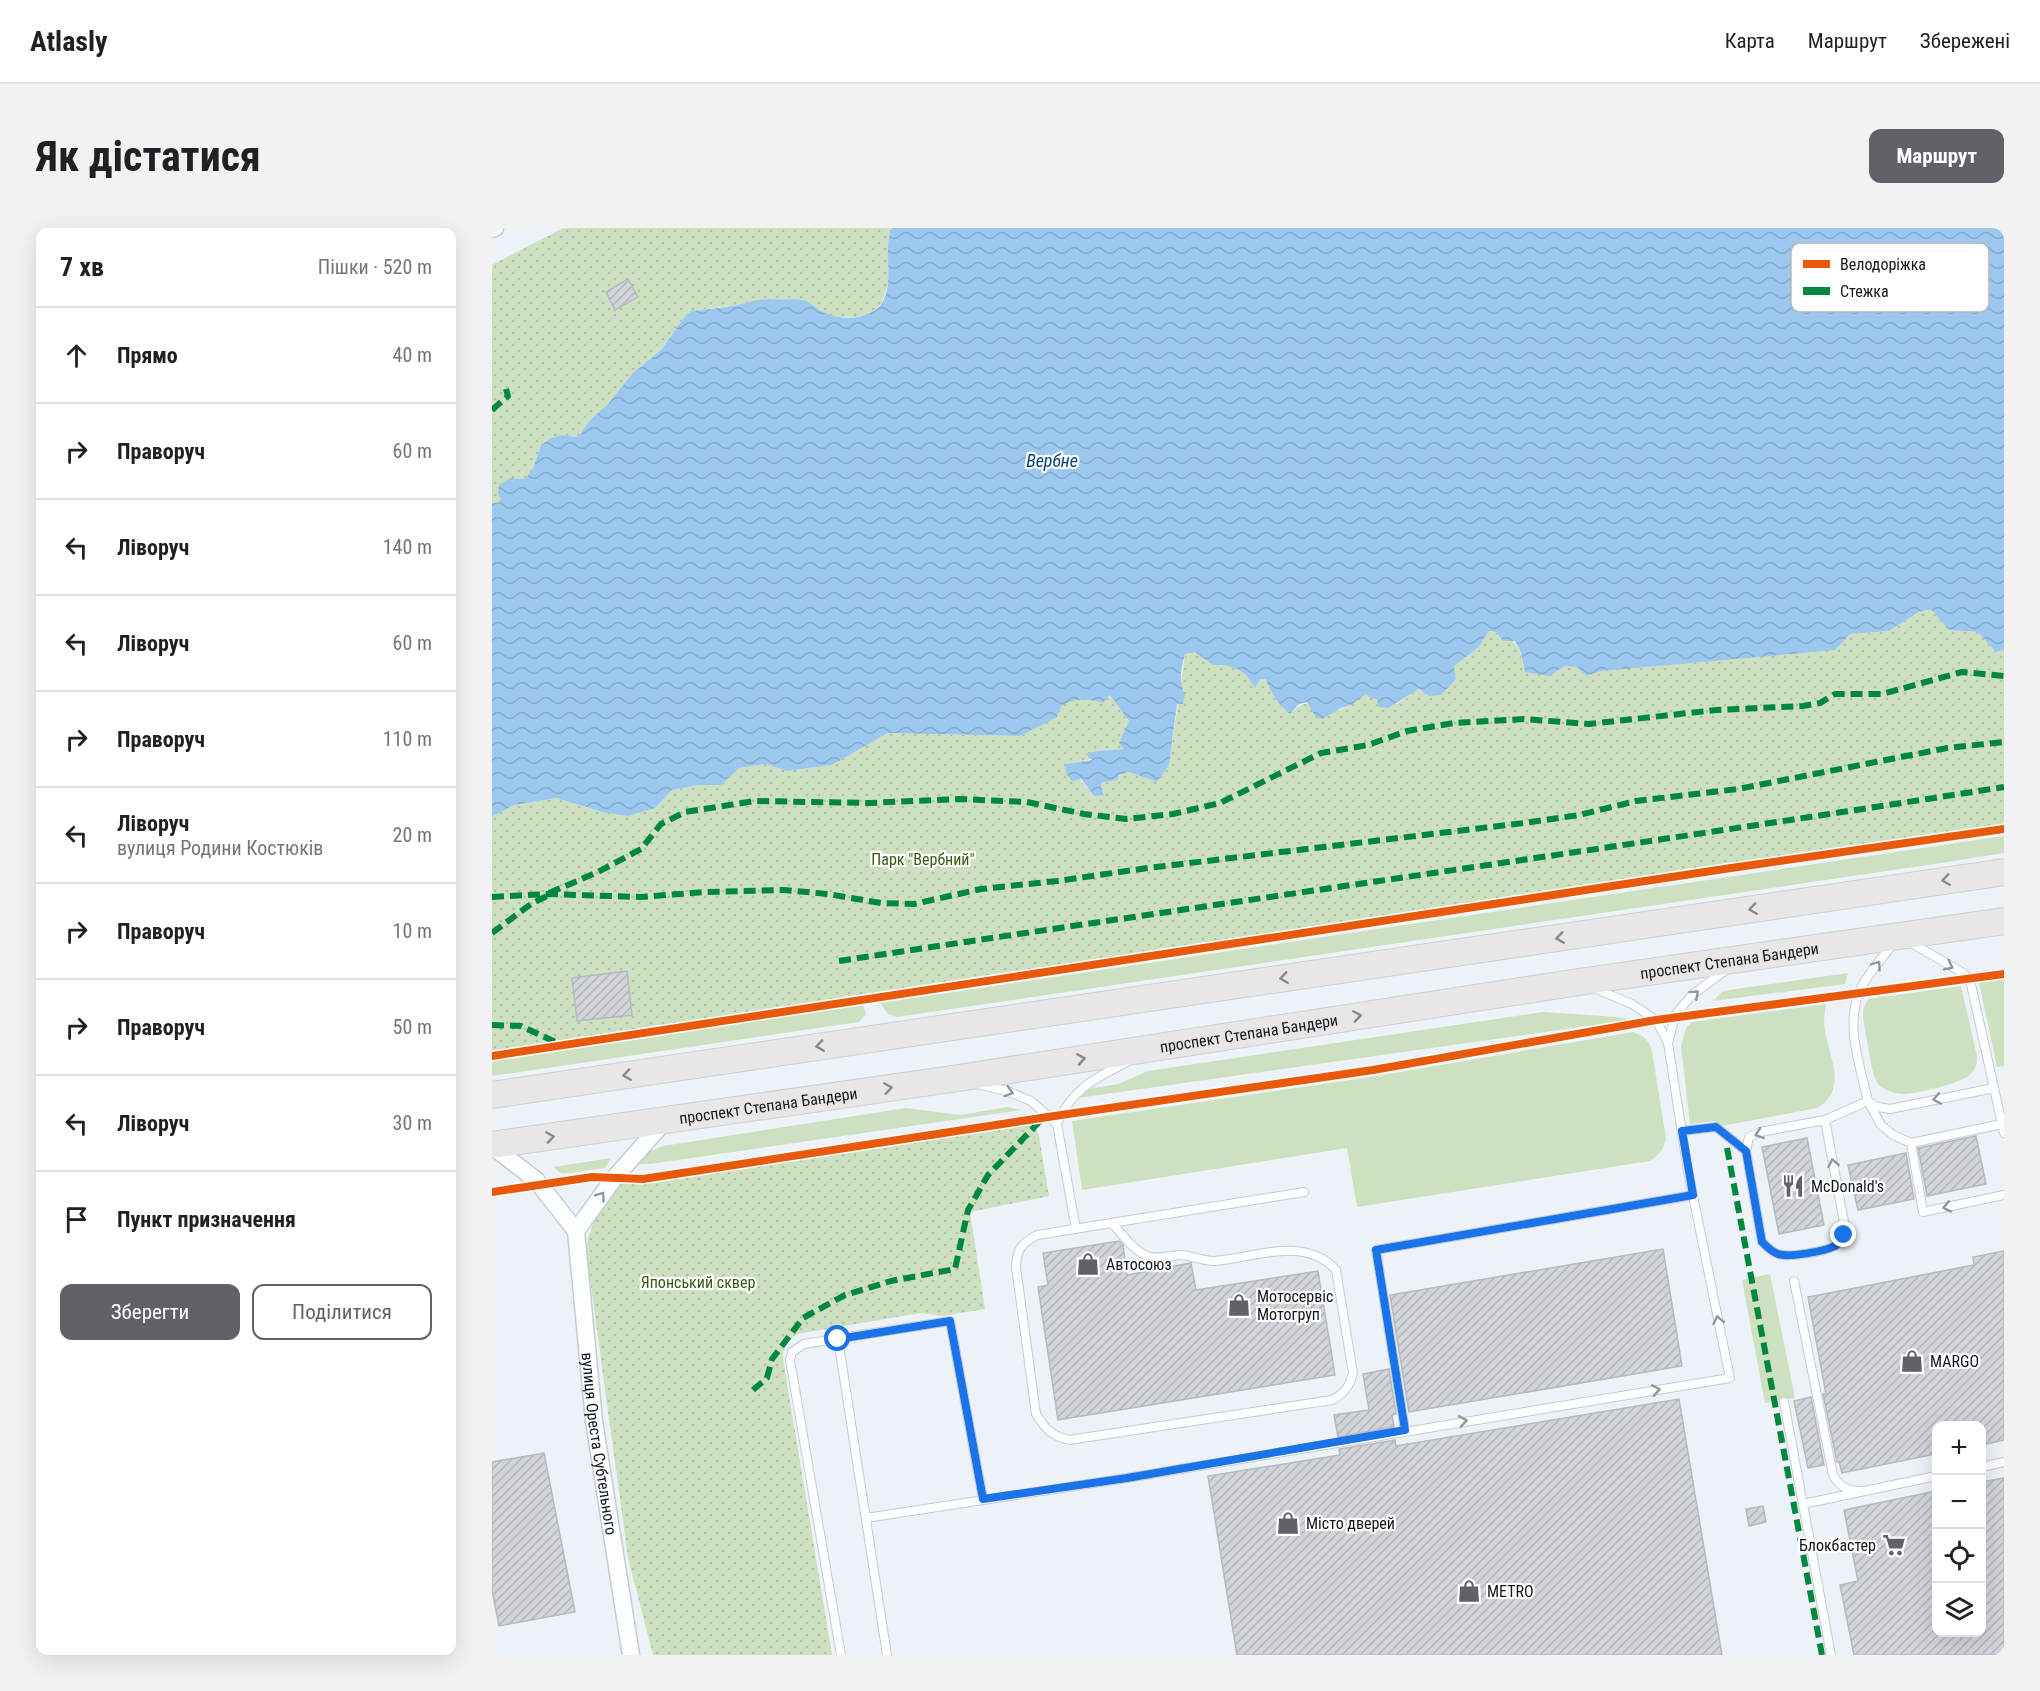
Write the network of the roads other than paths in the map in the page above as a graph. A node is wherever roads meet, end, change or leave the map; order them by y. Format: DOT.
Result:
graph roads {
  1 [pos="2004,872"];
  2 [pos="2004,921"];
  3 [pos="1899,936"];
  4 [pos="1742,958"];
  5 [pos="1580,982"];
  6 [pos="1668,1043"];
  7 [pos="1154,1048"];
  8 [pos="952,1079"];
  9 [pos="1994,1088"];
  10 [pos="492,1095"];
  11 [pos="1868,1101"];
  12 [pos="1825,1120"];
  13 [pos="664,1122"];
  14 [pos="1057,1124"];
  15 [pos="2002,1124"];
  16 [pos="1682,1131"];
  17 [pos="2004,1133"];
  18 [pos="1911,1143"];
  19 [pos="492,1146"];
  20 [pos="1746,1151"];
  21 [pos="1304,1192"];
  22 [pos="1693,1195"];
  23 [pos="2004,1195"];
  24 [pos="1112,1223"];
  25 [pos="1076,1229"];
  26 [pos="576,1231"];
  27 [pos="1794,1281"];
  28 [pos="838,1339"];
  29 [pos="1784,1402"];
  30 [pos="1405,1430"];
  31 [pos="2004,1462"];
  32 [pos="1986,1466"];
  33 [pos="1932,1477"];
  34 [pos="1862,1491"];
  35 [pos="983,1499"];
  36 [pos="1803,1504"];
  37 [pos="866,1518"];
  38 [pos="632,1655"];
  39 [pos="841,1655"];
  40 [pos="887,1655"];
  41 [pos="1831,1655"];
  1 -- 10 [label="main road, one-way"];
  2 -- 3 [label="main road, проспект Степана Бандери"];
  3 -- 4 [label="main road, проспект Степана Бандери"];
  3 -- 9 [label="lane, one-way"];
  11 -- 3 [label="lane, one-way"];
  4 -- 5 [label="main road, проспект Степана Бандери"];
  6 -- 4 [label="lane, one-way"];
  5 -- 6 [label="lane"];
  7 -- 5 [label="main road, проспект Степана Бандери, one-way"];
  6 -- 16 [label="lane"];
  8 -- 7 [label="main road, проспект Степана Бандери, one-way"];
  7 -- 14 [label="lane"];
  13 -- 8 [label="main road, проспект Степана Бандери, one-way"];
  8 -- 14 [label="lane, one-way"];
  9 -- 11 [label="lane, one-way"];
  9 -- 15 [label="lane"];
  11 -- 12 [label="lane"];
  11 -- 18 [label="lane"];
  12 -- 20 [label="lane, one-way"];
  20 -- 12 [label="lane, one-way"];
  19 -- 13 [label="main road, проспект Степана Бандери, one-way"];
  26 -- 13 [label="street, one-way"];
  14 -- 25 [label="lane"];
  15 -- 17 [label="lane"];
  15 -- 18 [label="lane"];
  16 -- 20 [label="lane"];
  16 -- 22 [label="lane"];
  23 -- 18 [label="lane, one-way"];
  19 -- 26 [label="street"];
  21 -- 24 [label="lane"];
  22 -- 30 [label="lane"];
  30 -- 22 [label="lane, one-way"];
  24 -- 25 [label="lane"];
  24 -- 25 [label="lane"];
  26 -- 38 [label="street, вулиця Ореста Субтельного"];
  27 -- 34 [label="lane"];
  28 -- 35 [label="lane"];
  28 -- 37 [label="lane"];
  28 -- 39 [label="lane"];
  29 -- 36 [label="lane"];
  30 -- 35 [label="lane"];
  31 -- 32 [label="lane"];
  33 -- 34 [label="lane"];
  34 -- 36 [label="lane"];
  35 -- 37 [label="lane"];
  36 -- 41 [label="lane"];
  37 -- 40 [label="lane"];
}
